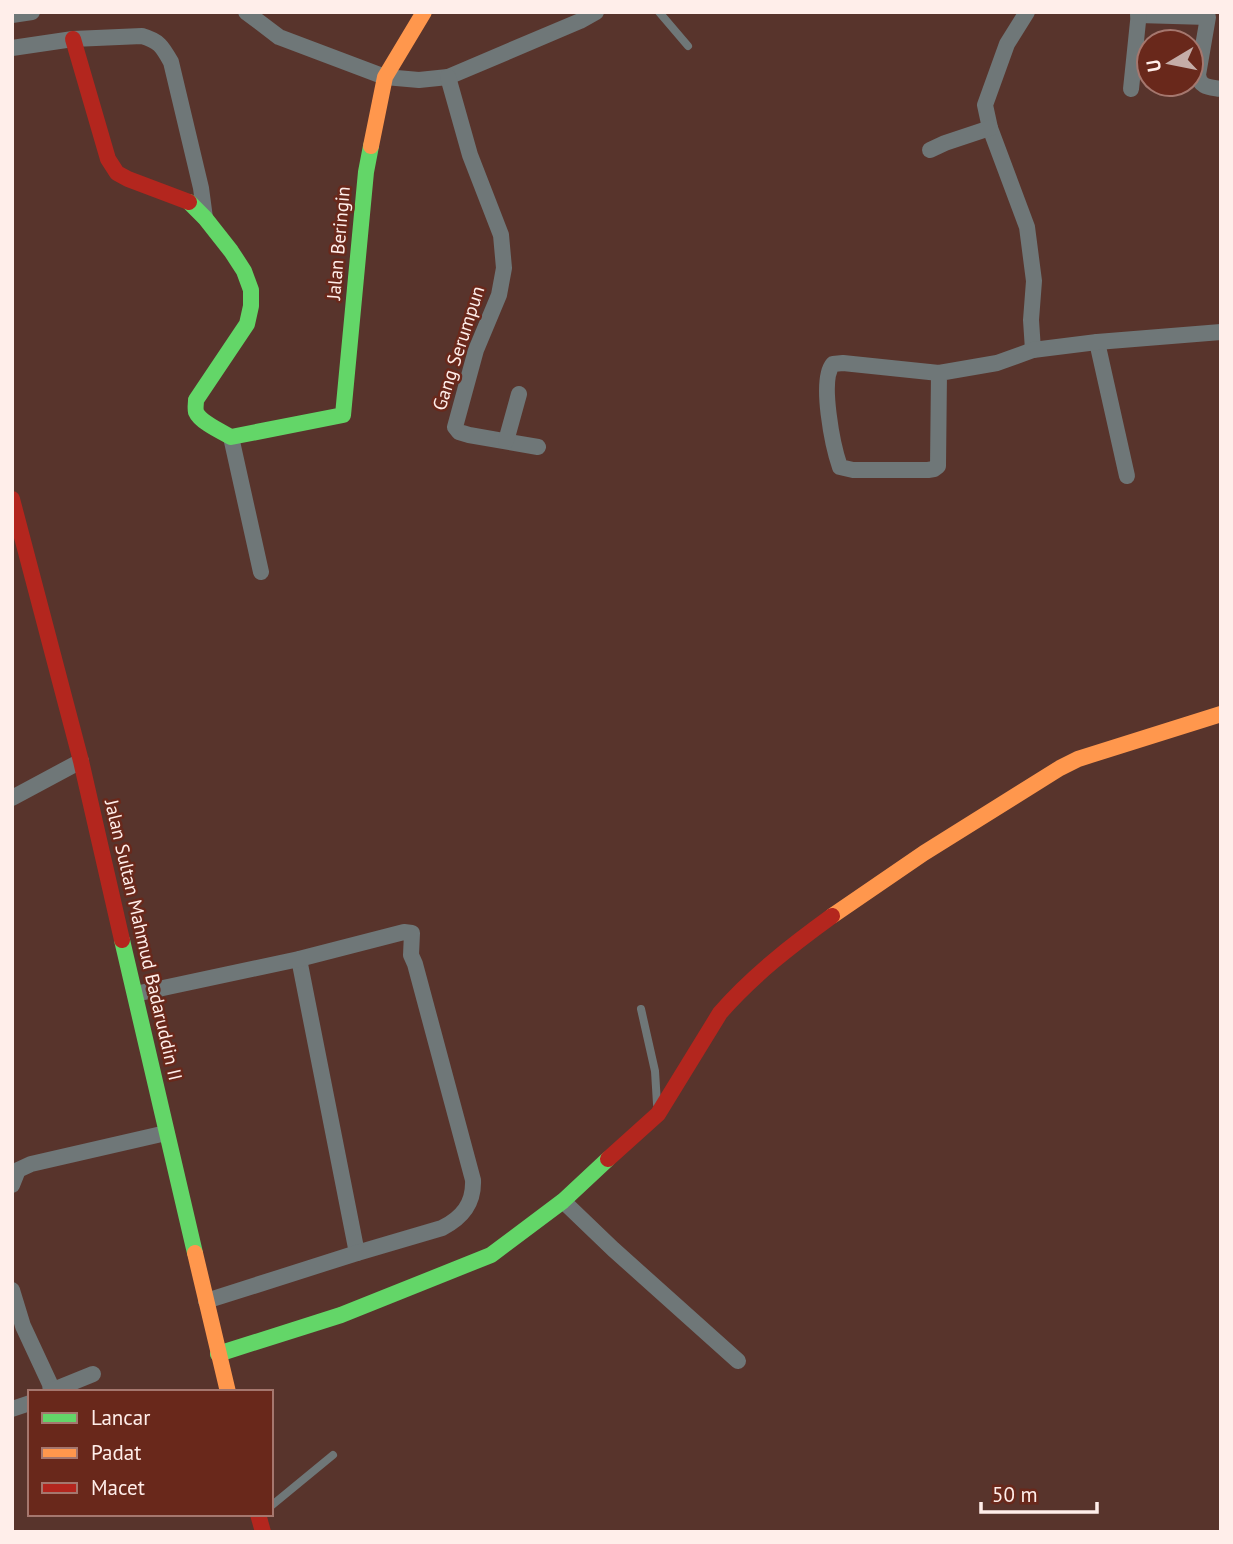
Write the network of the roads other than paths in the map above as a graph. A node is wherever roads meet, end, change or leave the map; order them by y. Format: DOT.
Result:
graph roads {
  1 [pos="32,12"];
  2 [pos="246,12"];
  3 [pos="424,12"];
  4 [pos="596,12"];
  5 [pos="659,12"];
  6 [pos="1027,12"];
  7 [pos="1139,14"];
  8 [pos="12,15"];
  9 [pos="1209,15"];
  10 [pos="575,17"];
  11 [pos="73,39"];
  12 [pos="688,46"];
  13 [pos="12,48"];
  14 [pos="385,77"];
  15 [pos="448,77"];
  16 [pos="1131,89"];
  17 [pos="1221,89"];
  18 [pos="990,128"];
  19 [pos="930,150"];
  20 [pos="205,218"];
  21 [pos="1221,332"];
  22 [pos="1097,342"];
  23 [pos="1033,350"];
  24 [pos="939,373"];
  25 [pos="519,394"];
  26 [pos="231,437"];
  27 [pos="506,441"];
  28 [pos="538,447"];
  29 [pos="1127,476"];
  30 [pos="12,499"];
  31 [pos="261,572"];
  32 [pos="1221,714"];
  33 [pos="81,761"];
  34 [pos="12,798"];
  35 [pos="299,959"];
  36 [pos="135,994"];
  37 [pos="641,1009"];
  38 [pos="657,1114"];
  39 [pos="166,1133"];
  40 [pos="12,1185"];
  41 [pos="563,1201"];
  42 [pos="357,1253"];
  43 [pos="12,1290"];
  44 [pos="206,1301"];
  45 [pos="18,1328"];
  46 [pos="218,1354"];
  47 [pos="738,1361"];
  48 [pos="93,1374"];
  49 [pos="51,1390"];
  50 [pos="56,1390"];
  51 [pos="227,1390"];
  52 [pos="333,1455"];
  53 [pos="273,1508"];
  1 -- 8 [label="street"];
  2 -- 14 [label="street"];
  3 -- 14 [label="main road, Jalan Beringin"];
  4 -- 10 [label="street"];
  5 -- 12 [label="lane"];
  6 -- 18 [label="street"];
  7 -- 9 [label="street"];
  7 -- 16 [label="street"];
  9 -- 17 [label="street"];
  10 -- 15 [label="street"];
  11 -- 13 [label="street"];
  11 -- 20 [label="main road"];
  11 -- 20 [label="street"];
  14 -- 15 [label="street"];
  14 -- 26 [label="main road, Jalan Beringin"];
  15 -- 27 [label="street, Gang Serumpun"];
  18 -- 19 [label="street"];
  18 -- 23 [label="street"];
  20 -- 26 [label="main road"];
  21 -- 22 [label="street"];
  22 -- 23 [label="street"];
  22 -- 29 [label="street"];
  23 -- 24 [label="street"];
  24 -- 24 [label="street"];
  25 -- 27 [label="street"];
  26 -- 31 [label="street"];
  27 -- 28 [label="street, Gang Serumpun"];
  30 -- 33 [label="main road, Jalan Sultan Mahmud Badaruddin II"];
  32 -- 38 [label="main road"];
  33 -- 34 [label="street"];
  33 -- 36 [label="main road, Jalan Sultan Mahmud Badaruddin II"];
  35 -- 36 [label="street"];
  35 -- 42 [label="street"];
  35 -- 42 [label="street"];
  36 -- 39 [label="main road, Jalan Sultan Mahmud Badaruddin II"];
  37 -- 38 [label="lane"];
  38 -- 41 [label="main road"];
  39 -- 40 [label="street"];
  39 -- 44 [label="main road, Jalan Sultan Mahmud Badaruddin II"];
  41 -- 46 [label="main road"];
  41 -- 47 [label="street"];
  42 -- 44 [label="street"];
  43 -- 45 [label="street"];
  44 -- 46 [label="main road, Jalan Sultan Mahmud Badaruddin II"];
  45 -- 49 [label="street"];
  46 -- 51 [label="main road, Jalan Sultan Mahmud Badaruddin II"];
  48 -- 50 [label="street"];
  52 -- 53 [label="lane"];
}
